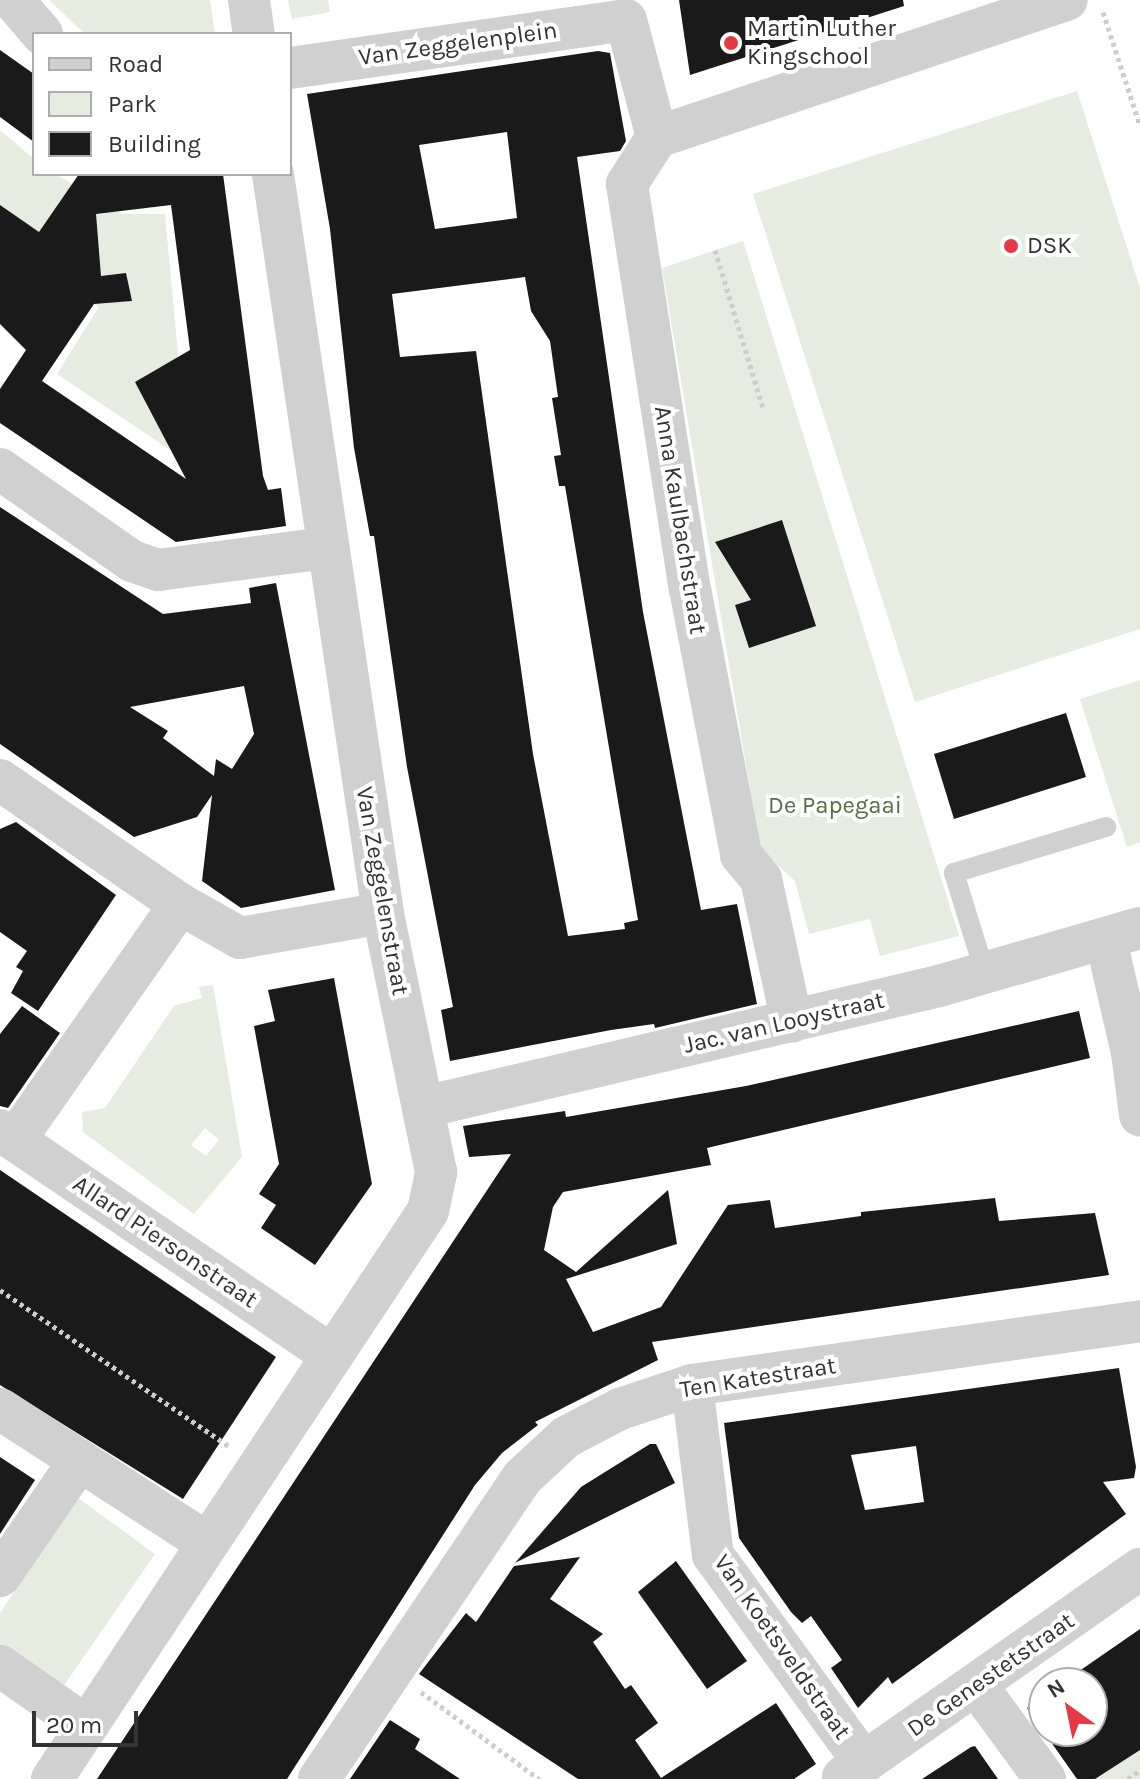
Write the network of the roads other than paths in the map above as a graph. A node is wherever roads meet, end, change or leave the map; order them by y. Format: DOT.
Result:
graph roads {
  1 [pos="13,0"];
  2 [pos="249,0"];
  3 [pos="1067,0"];
  4 [pos="40,32"];
  5 [pos="254,32"];
  6 [pos="292,68"];
  7 [pos="657,137"];
  8 [pos="273,176"];
  9 [pos="0,469"];
  10 [pos="325,548"];
  11 [pos="0,780"];
  12 [pos="1106,827"];
  13 [pos="180,904"];
  14 [pos="383,913"];
  15 [pos="1123,934"];
  16 [pos="985,973"];
  17 [pos="792,1022"];
  18 [pos="424,1107"];
  19 [pos="1140,1115"];
  20 [pos="8,1135"];
  21 [pos="1140,1321"];
  22 [pos="329,1354"];
  23 [pos="692,1385"];
  24 [pos="0,1409"];
  25 [pos="79,1461"];
  26 [pos="207,1543"];
  27 [pos="1140,1569"];
  28 [pos="0,1576"];
  29 [pos="0,1666"];
  30 [pos="977,1686"];
  31 [pos="86,1726"];
  32 [pos="852,1771"];
  33 [pos="52,1779"];
  34 [pos="319,1779"];
  35 [pos="1045,1779"];
  1 -- 4 [label="street"];
  2 -- 5 [label="street"];
  3 -- 7 [label="street"];
  6 -- 7 [label="street, Van Zeggelenplein"];
  7 -- 17 [label="street, Anna Kaulbachstraat"];
  8 -- 10 [label="street, Van Zeggelenstraat"];
  9 -- 10 [label="street"];
  10 -- 14 [label="street, Van Zeggelenstraat"];
  11 -- 13 [label="street"];
  12 -- 16 [label="lane"];
  13 -- 14 [label="street"];
  13 -- 20 [label="street"];
  14 -- 18 [label="street, Van Zeggelenstraat"];
  15 -- 16 [label="street, Jac. van Looystraat"];
  15 -- 19 [label="street"];
  16 -- 17 [label="street, Jac. van Looystraat"];
  17 -- 18 [label="street, Jac. van Looystraat"];
  18 -- 22 [label="street, Van Zeggelenstraat"];
  20 -- 22 [label="street, Allard Piersonstraat"];
  21 -- 23 [label="street, Ten Katestraat"];
  22 -- 26 [label="street, Van Zeggelenstraat"];
  23 -- 32 [label="street, Van Koetsveldstraat"];
  23 -- 34 [label="street, Ten Katestraat"];
  24 -- 25 [label="street"];
  25 -- 26 [label="street"];
  25 -- 28 [label="street"];
  26 -- 31 [label="street, Van Zeggelenstraat"];
  27 -- 30 [label="street, De Genestetstraat"];
  29 -- 31 [label="street"];
  30 -- 32 [label="street, De Genestetstraat"];
  30 -- 35 [label="street"];
  31 -- 33 [label="street, Van Zeggelenstraat"];
}
